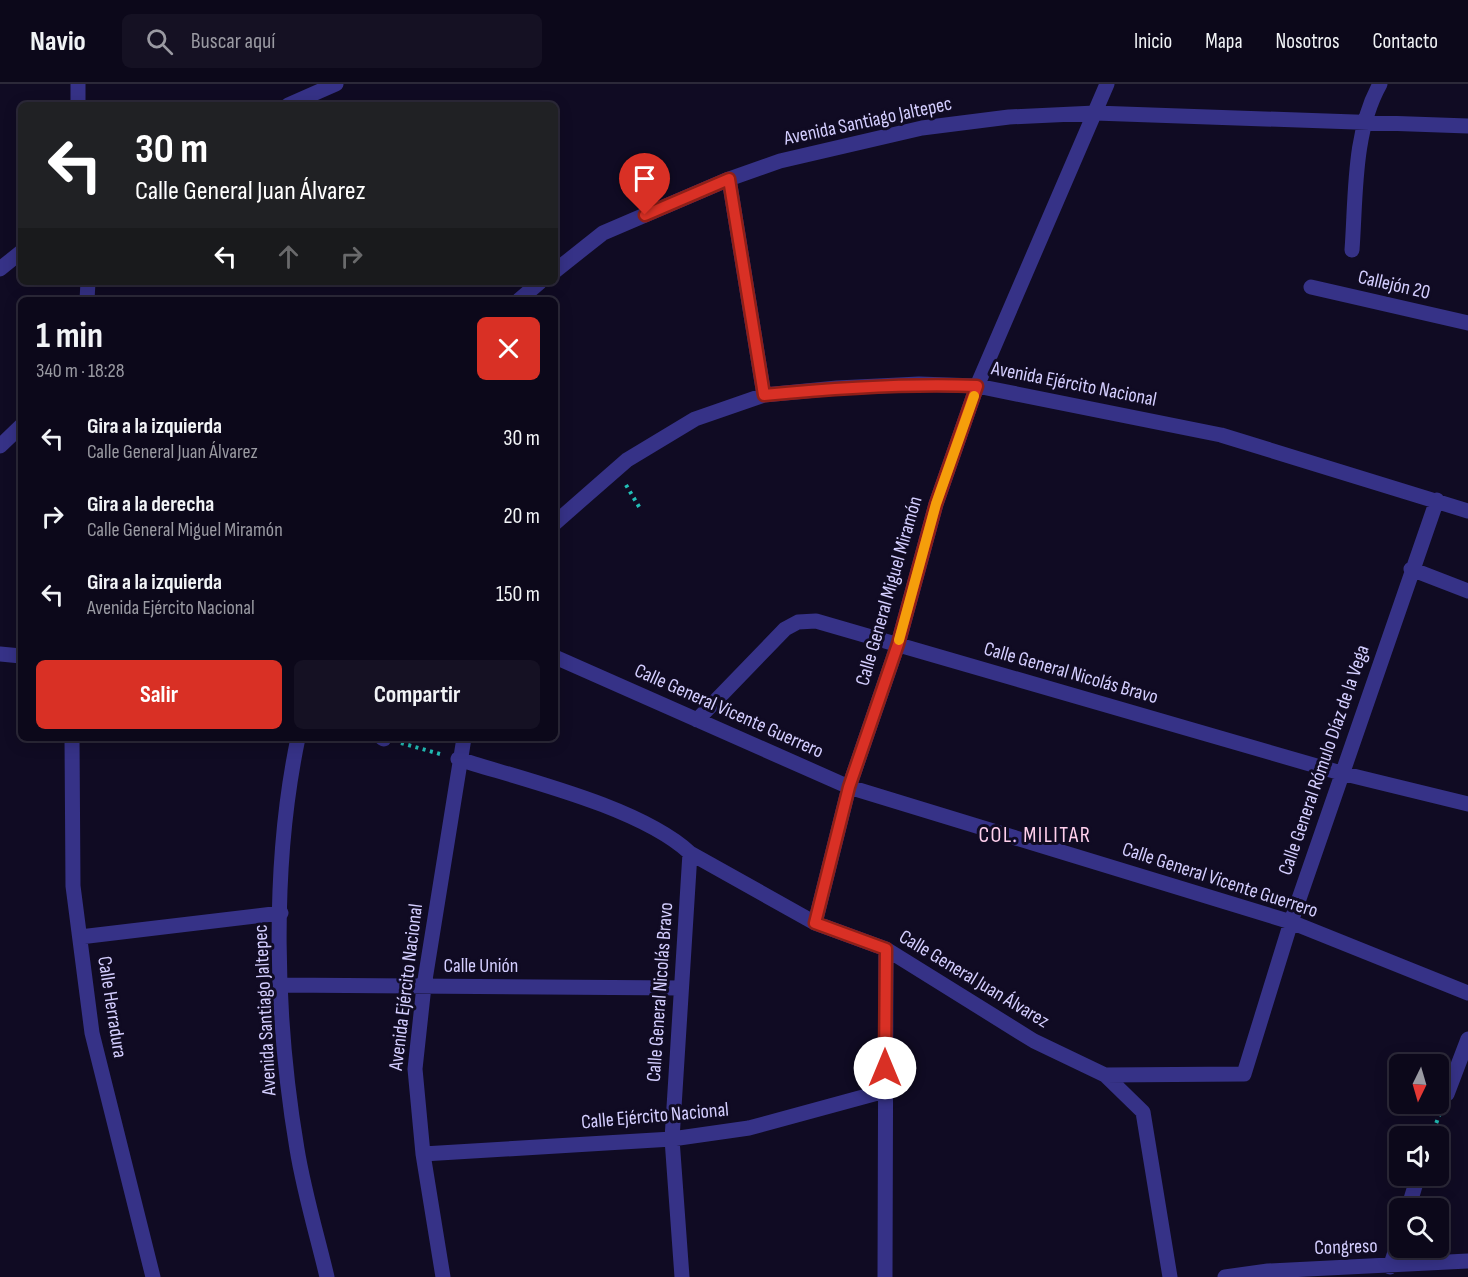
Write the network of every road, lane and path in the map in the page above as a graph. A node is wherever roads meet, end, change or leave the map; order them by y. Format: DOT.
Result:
graph roads {
  1 [pos="78,84"];
  2 [pos="336,84"];
  3 [pos="1107,84"];
  4 [pos="1380,84"];
  5 [pos="78,102"];
  6 [pos="295,102"];
  7 [pos="1095,113"];
  8 [pos="1365,122"];
  9 [pos="1468,126"];
  10 [pos="729,179"];
  11 [pos="1352,250"];
  12 [pos="18,254"];
  13 [pos="0,269"];
  14 [pos="558,269"];
  15 [pos="536,285"];
  16 [pos="1311,287"];
  17 [pos="522,297"];
  18 [pos="1468,323"];
  19 [pos="977,386"];
  20 [pos="764,395"];
  21 [pos="18,429"];
  22 [pos="0,446"];
  23 [pos="618,469"];
  24 [pos="1437,500"];
  25 [pos="641,510"];
  26 [pos="1468,511"];
  27 [pos="558,520"];
  28 [pos="1411,569"];
  29 [pos="1468,591"];
  30 [pos="898,644"];
  31 [pos="0,654"];
  32 [pos="18,656"];
  33 [pos="558,658"];
  34 [pos="697,720"];
  35 [pos="72,741"];
  36 [pos="297,741"];
  37 [pos="394,741"];
  38 [pos="463,741"];
  39 [pos="458,759"];
  40 [pos="1341,773"];
  41 [pos="849,787"];
  42 [pos="1468,804"];
  43 [pos="690,853"];
  44 [pos="281,913"];
  45 [pos="1291,922"];
  46 [pos="815,923"];
  47 [pos="80,937"];
  48 [pos="886,949"];
  49 [pos="281,985"];
  50 [pos="424,986"];
  51 [pos="681,988"];
  52 [pos="1468,993"];
  53 [pos="1468,1039"];
  54 [pos="1105,1075"];
  55 [pos="1449,1090"];
  56 [pos="885,1091"];
  57 [pos="672,1139"];
  58 [pos="423,1154"];
  59 [pos="1393,1258"];
  60 [pos="1468,1261"];
  61 [pos="1390,1267"];
  62 [pos="1269,1274"];
  63 [pos="153,1277"];
  64 [pos="327,1277"];
  65 [pos="443,1277"];
  66 [pos="682,1277"];
  67 [pos="885,1277"];
  68 [pos="1170,1277"];
  69 [pos="1225,1277"];
  1 -- 5 [label="street"];
  2 -- 6 [label="street"];
  3 -- 7 [label="street, Calle General Miguel Miramón"];
  4 -- 8 [label="street"];
  7 -- 8 [label="street, Avenida Santiago Jaltepec"];
  7 -- 10 [label="street, Avenida Santiago Jaltepec"];
  7 -- 19 [label="street, Calle General Miguel Miramón"];
  8 -- 9 [label="street, Avenida Santiago Jaltepec"];
  8 -- 11 [label="street"];
  10 -- 14 [label="street, Avenida Santiago Jaltepec"];
  10 -- 20 [label="street"];
  12 -- 13 [label="street"];
  15 -- 17 [label="street"];
  16 -- 18 [label="street, Callejón 20"];
  19 -- 20 [label="street, Avenida Ejército Nacional"];
  19 -- 24 [label="street, Avenida Ejército Nacional"];
  19 -- 30 [label="street, Calle General Miguel Miramón"];
  20 -- 23 [label="street, Avenida Ejército Nacional"];
  21 -- 22 [label="street"];
  23 -- 25 [label="path"];
  23 -- 27 [label="street, Avenida Ejército Nacional"];
  24 -- 26 [label="street, Avenida Ejército Nacional"];
  24 -- 28 [label="street, Calle General Rómulo Díaz de la Vega"];
  28 -- 29 [label="street"];
  28 -- 40 [label="street, Calle General Rómulo Díaz de la Vega"];
  30 -- 34 [label="street, Calle General Nicolás Bravo"];
  30 -- 40 [label="street, Calle General Nicolás Bravo"];
  30 -- 41 [label="street, Calle General Miguel Miramón"];
  31 -- 32 [label="street"];
  33 -- 34 [label="street, Calle General Vicente Guerrero"];
  34 -- 41 [label="street, Calle General Vicente Guerrero"];
  35 -- 47 [label="street, Calle Herradura"];
  36 -- 44 [label="street, Avenida Santiago Jaltepec"];
  37 -- 39 [label="path"];
  38 -- 39 [label="street, Avenida Ejército Nacional"];
  39 -- 43 [label="street, Calle General Juan Álvarez"];
  39 -- 50 [label="street, Avenida Ejército Nacional"];
  40 -- 42 [label="street, Calle General Nicolás Bravo"];
  40 -- 45 [label="street, Calle General Rómulo Díaz de la Vega"];
  41 -- 45 [label="street, Calle General Vicente Guerrero"];
  41 -- 46 [label="street, Calle General Miguel Miramón"];
  43 -- 46 [label="street, Calle General Juan Álvarez"];
  43 -- 51 [label="street, Calle General Nicolás Bravo"];
  44 -- 47 [label="street"];
  44 -- 49 [label="street, Avenida Santiago Jaltepec"];
  45 -- 52 [label="street, Calle General Vicente Guerrero"];
  45 -- 54 [label="street, Calle General Rómulo Díaz de la Vega"];
  46 -- 48 [label="street, Calle General Juan Álvarez"];
  47 -- 63 [label="street, Calle Herradura"];
  48 -- 54 [label="street, Calle General Juan Álvarez"];
  48 -- 56 [label="street"];
  49 -- 50 [label="street, Calle Unión"];
  49 -- 64 [label="street, Avenida Santiago Jaltepec"];
  50 -- 51 [label="street, Calle Unión"];
  50 -- 58 [label="street, Avenida Ejército Nacional"];
  51 -- 57 [label="street, Calle General Nicolás Bravo"];
  53 -- 55 [label="street"];
  54 -- 68 [label="street, Calle General Juan Álvarez"];
  56 -- 57 [label="street, Calle Ejército Nacional"];
  56 -- 67 [label="street"];
  57 -- 58 [label="street, Calle Ejército Nacional"];
  57 -- 66 [label="street, Calle General Nicolás Bravo"];
  58 -- 65 [label="street, Avenida Ejército Nacional"];
  59 -- 61 [label="street"];
  60 -- 61 [label="street, Congreso"];
  61 -- 62 [label="street, Congreso"];
  62 -- 69 [label="street, Congreso"];
}
